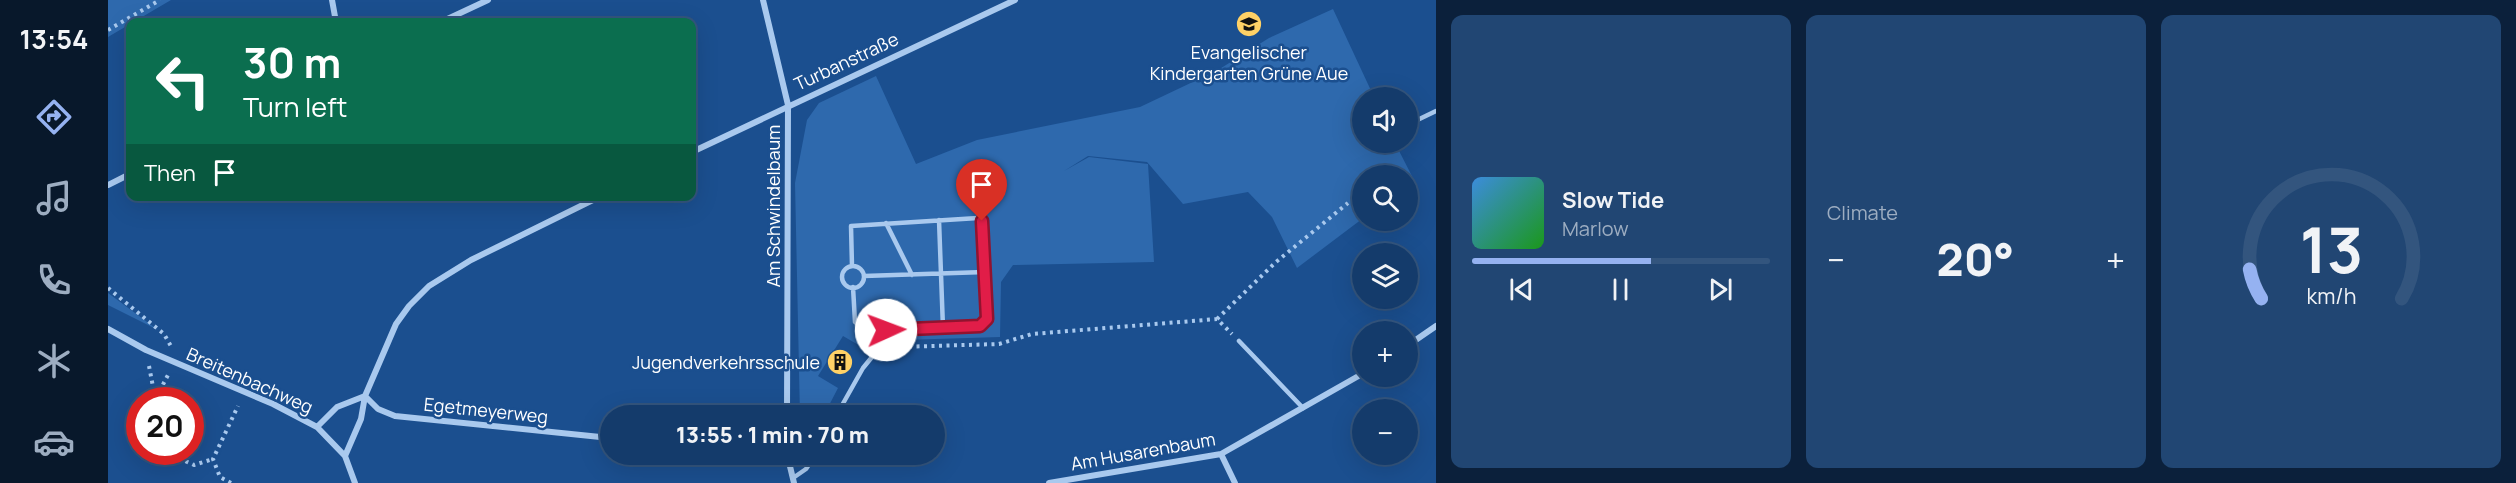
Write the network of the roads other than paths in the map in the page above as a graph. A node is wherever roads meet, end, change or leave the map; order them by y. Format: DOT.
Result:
graph roads {
  1 [pos="332,0"];
  2 [pos="488,0"];
  3 [pos="763,0"];
  4 [pos="1015,0"];
  5 [pos="335,18"];
  6 [pos="450,18"];
  7 [pos="788,105"];
  8 [pos="1436,111"];
  9 [pos="1418,120"];
  10 [pos="696,150"];
  11 [pos="126,176"];
  12 [pos="108,185"];
  13 [pos="591,201"];
  14 [pos="939,220"];
  15 [pos="886,223"];
  16 [pos="852,266"];
  17 [pos="985,272"];
  18 [pos="941,273"];
  19 [pos="912,274"];
  20 [pos="864,276"];
  21 [pos="853,287"];
  22 [pos="1436,326"];
  23 [pos="943,328"];
  24 [pos="108,329"];
  25 [pos="866,330"];
  26 [pos="1418,338"];
  27 [pos="1239,341"];
  28 [pos="1352,380"];
  29 [pos="364,396"];
  30 [pos="787,405"];
  31 [pos="842,405"];
  32 [pos="1303,408"];
  33 [pos="317,427"];
  34 [pos="600,437"];
  35 [pos="1221,454"];
  36 [pos="345,456"];
  37 [pos="789,465"];
  38 [pos="809,465"];
  39 [pos="793,480"];
  40 [pos="355,483"];
  41 [pos="1049,483"];
  42 [pos="1235,483"];
  1 -- 5 [label="street"];
  2 -- 6 [label="street"];
  3 -- 7 [label="street, Am Schwindelbaum"];
  4 -- 7 [label="street, Turbanstraße"];
  7 -- 10 [label="street, Turbanstraße"];
  7 -- 30 [label="street, Am Schwindelbaum"];
  8 -- 9 [label="lane"];
  11 -- 12 [label="street"];
  13 -- 29 [label="street"];
  14 -- 15 [label="lane"];
  14 -- 17 [label="lane"];
  14 -- 18 [label="lane"];
  15 -- 16 [label="lane"];
  15 -- 19 [label="lane"];
  16 -- 20 [label="lane"];
  16 -- 21 [label="lane"];
  17 -- 18 [label="lane"];
  17 -- 23 [label="lane"];
  18 -- 19 [label="lane"];
  18 -- 23 [label="lane"];
  19 -- 20 [label="lane"];
  20 -- 21 [label="lane"];
  21 -- 25 [label="lane"];
  22 -- 26 [label="street"];
  23 -- 25 [label="lane"];
  24 -- 33 [label="street, Breitenbachweg"];
  25 -- 31 [label="lane"];
  27 -- 32 [label="lane"];
  28 -- 32 [label="street, Am Husarenbaum"];
  29 -- 33 [label="street"];
  29 -- 34 [label="street, Egetmeyerweg"];
  29 -- 36 [label="street"];
  32 -- 35 [label="street, Am Husarenbaum"];
  33 -- 36 [label="street, Breitenbachweg"];
  35 -- 41 [label="street, Am Husarenbaum"];
  35 -- 42 [label="street"];
  36 -- 40 [label="street, Breitenbachweg"];
  37 -- 39 [label="street"];
  38 -- 39 [label="lane"];
}
